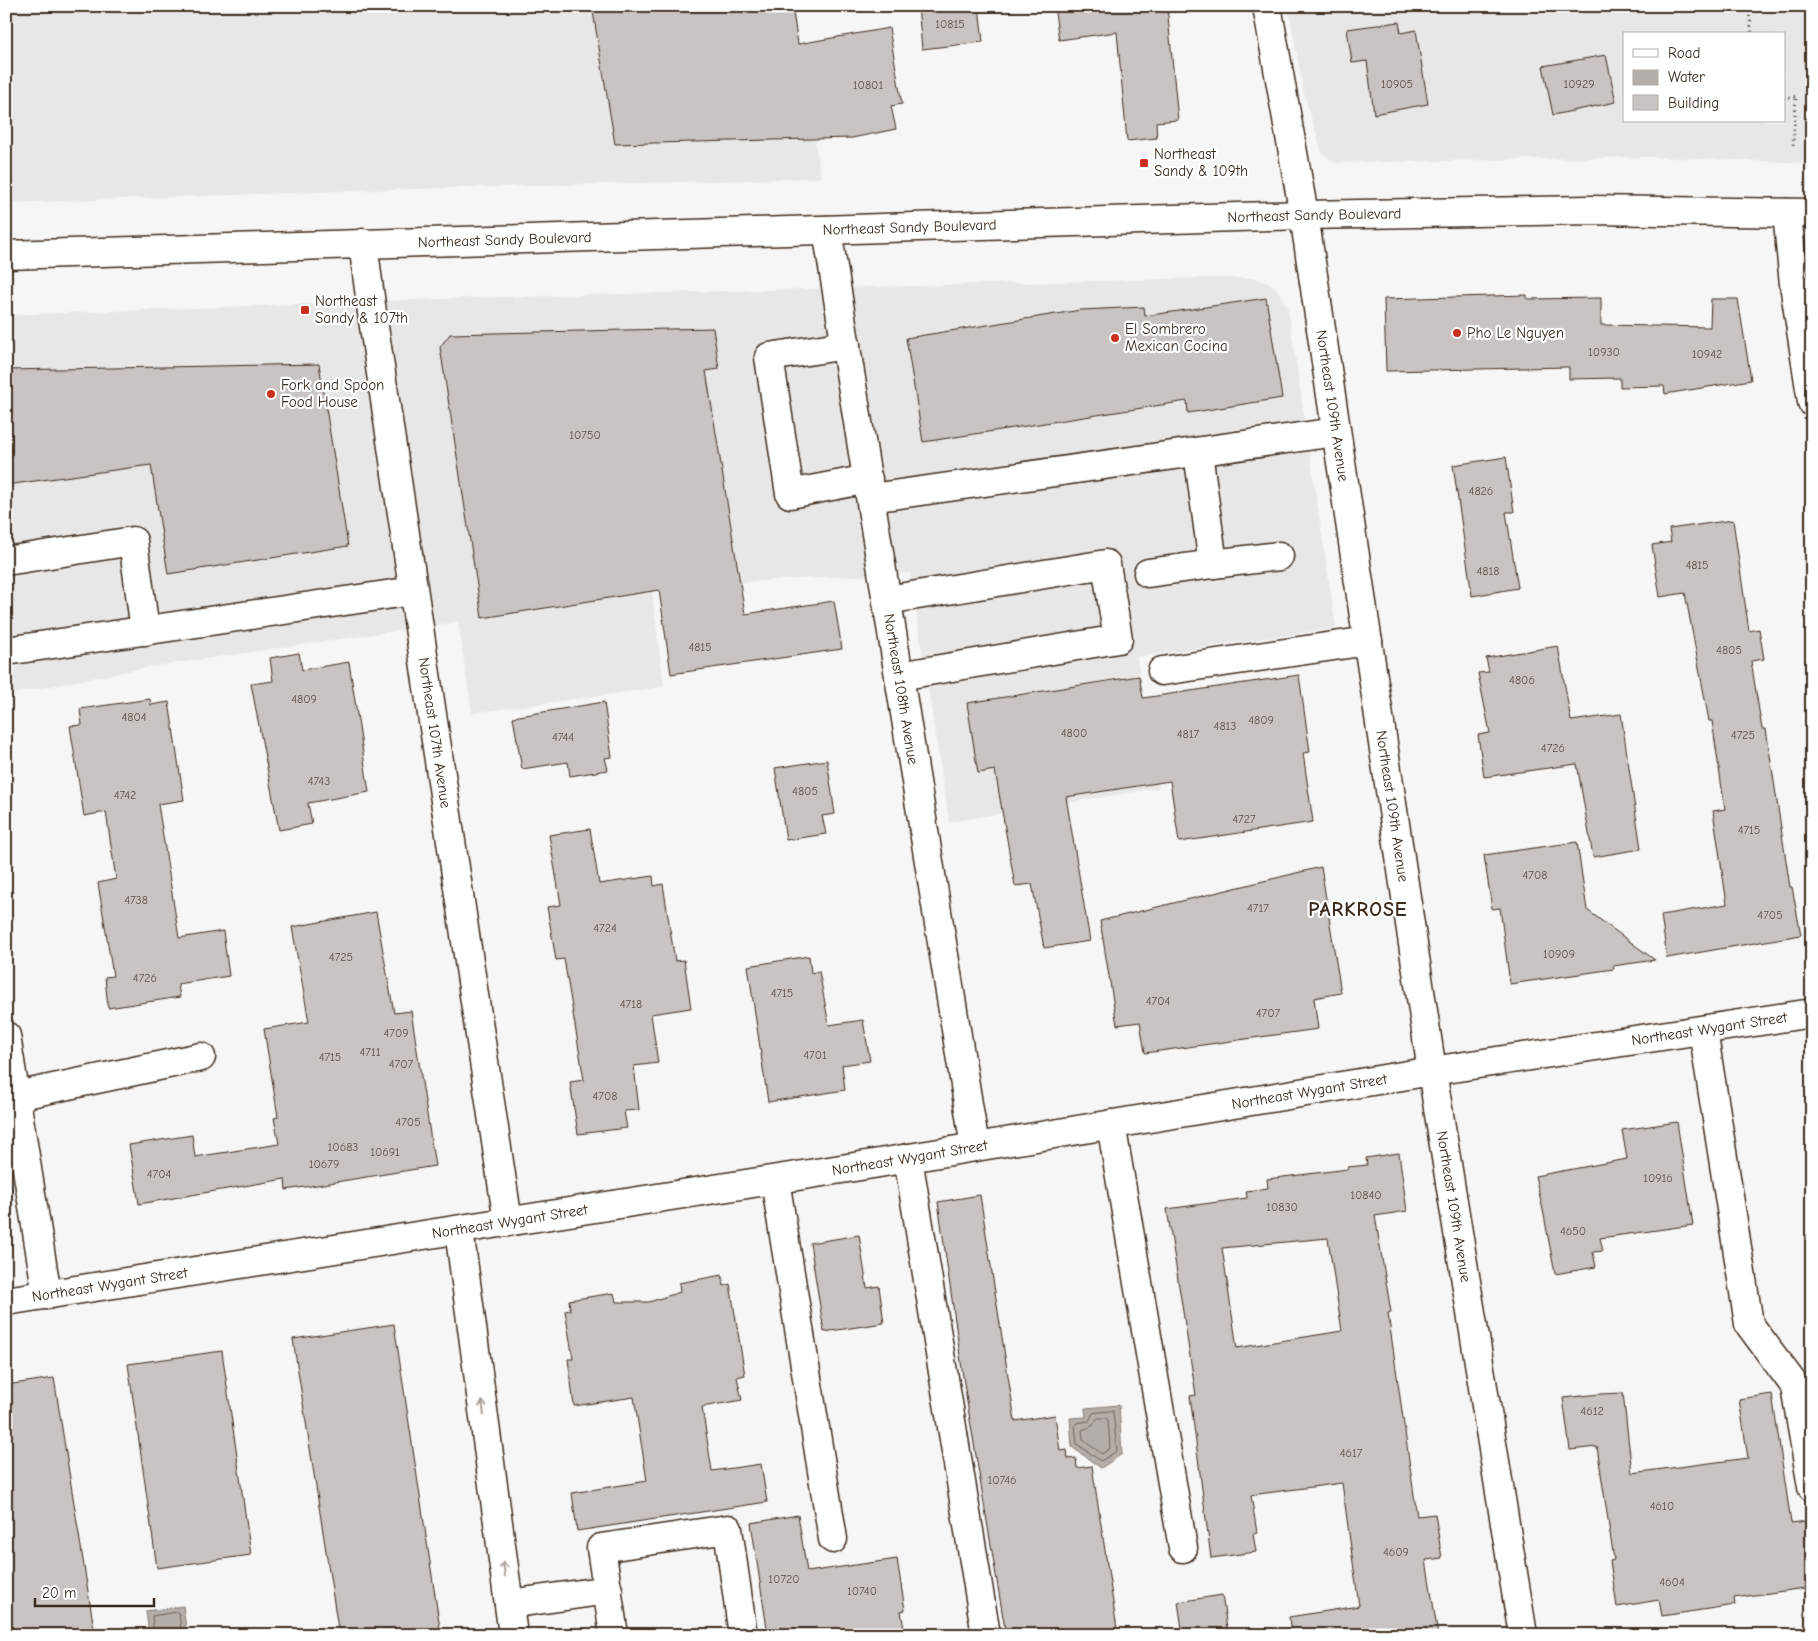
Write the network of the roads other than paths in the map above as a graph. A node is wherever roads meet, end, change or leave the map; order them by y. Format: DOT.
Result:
graph roads {
  1 [pos="1267,6"];
  2 [pos="1800,213"];
  3 [pos="1304,215"];
  4 [pos="827,230"];
  5 [pos="364,243"];
  6 [pos="6,255"];
  7 [pos="846,344"];
  8 [pos="1812,402"];
  9 [pos="1336,432"];
  10 [pos="1198,452"];
  11 [pos="869,489"];
  12 [pos="1279,556"];
  13 [pos="6,561"];
  14 [pos="1213,564"];
  15 [pos="1148,573"];
  16 [pos="413,591"];
  17 [pos="887,600"];
  18 [pos="145,631"];
  19 [pos="1368,641"];
  20 [pos="6,651"];
  21 [pos="1162,671"];
  22 [pos="899,676"];
  23 [pos="1812,1013"];
  24 [pos="1703,1030"];
  25 [pos="6,1036"];
  26 [pos="201,1057"];
  27 [pos="1432,1071"];
  28 [pos="16,1096"];
  29 [pos="1111,1124"];
  30 [pos="975,1147"];
  31 [pos="908,1158"];
  32 [pos="775,1180"];
  33 [pos="508,1222"];
  34 [pos="459,1230"];
  35 [pos="47,1295"];
  36 [pos="6,1301"];
  37 [pos="1812,1487"];
  38 [pos="833,1538"];
  39 [pos="1183,1548"];
  40 [pos="608,1590"];
  41 [pos="509,1604"];
  42 [pos="513,1635"];
  43 [pos="614,1635"];
  44 [pos="743,1635"];
  45 [pos="986,1635"];
  46 [pos="1523,1635"];
  1 -- 3 [label="street, Northeast 109th Avenue"];
  2 -- 3 [label="street, Northeast Sandy Boulevard"];
  2 -- 8 [label="street"];
  3 -- 4 [label="street, Northeast Sandy Boulevard"];
  3 -- 9 [label="street, Northeast 109th Avenue"];
  4 -- 5 [label="street, Northeast Sandy Boulevard"];
  4 -- 7 [label="street, Northeast 108th Avenue"];
  5 -- 6 [label="street, Northeast Sandy Boulevard"];
  5 -- 16 [label="street, Northeast 107th Avenue"];
  7 -- 11 [label="street, Northeast 108th Avenue"];
  7 -- 11 [label="street"];
  9 -- 10 [label="street"];
  9 -- 19 [label="street, Northeast 109th Avenue"];
  10 -- 11 [label="street"];
  10 -- 14 [label="street"];
  11 -- 17 [label="street, Northeast 108th Avenue"];
  12 -- 14 [label="street"];
  13 -- 18 [label="street"];
  14 -- 15 [label="street"];
  16 -- 18 [label="street"];
  16 -- 33 [label="street, Northeast 107th Avenue"];
  17 -- 22 [label="street, Northeast 108th Avenue"];
  17 -- 22 [label="street"];
  18 -- 20 [label="street"];
  19 -- 21 [label="street"];
  19 -- 27 [label="street, Northeast 109th Avenue"];
  22 -- 30 [label="street, Northeast 108th Avenue"];
  23 -- 24 [label="street, Northeast Wygant Street"];
  24 -- 27 [label="street, Northeast Wygant Street"];
  24 -- 37 [label="street"];
  25 -- 28 [label="street"];
  26 -- 28 [label="street"];
  27 -- 29 [label="street, Northeast Wygant Street"];
  27 -- 46 [label="street, Northeast 109th Avenue"];
  28 -- 35 [label="street"];
  29 -- 30 [label="street, Northeast Wygant Street"];
  29 -- 39 [label="street"];
  30 -- 31 [label="street, Northeast Wygant Street"];
  31 -- 32 [label="street, Northeast Wygant Street"];
  31 -- 45 [label="street"];
  32 -- 33 [label="street, Northeast Wygant Street"];
  32 -- 38 [label="street"];
  33 -- 34 [label="street, Northeast Wygant Street"];
  34 -- 35 [label="street, Northeast Wygant Street"];
  41 -- 34 [label="street, one-way"];
  35 -- 36 [label="street, Northeast Wygant Street"];
  40 -- 41 [label="street"];
  40 -- 43 [label="street"];
  40 -- 44 [label="street"];
  41 -- 42 [label="street"];
}
